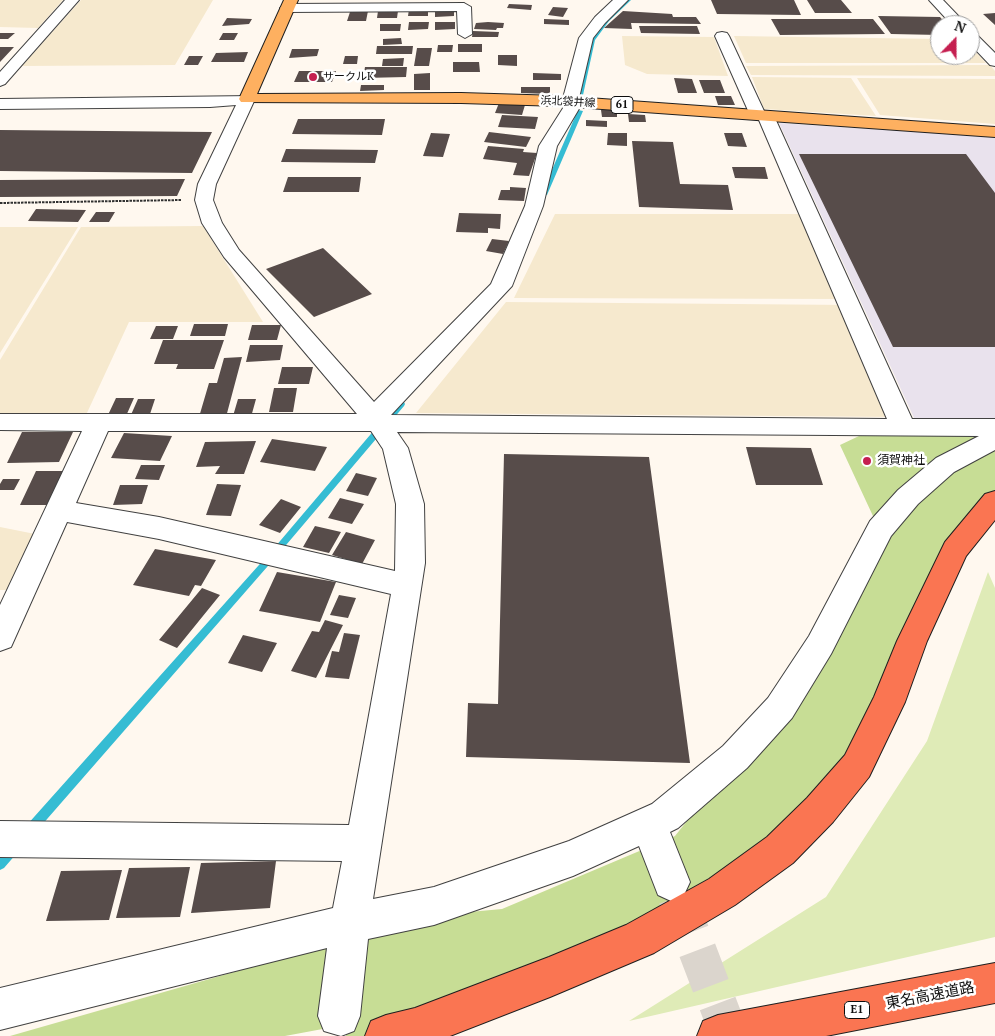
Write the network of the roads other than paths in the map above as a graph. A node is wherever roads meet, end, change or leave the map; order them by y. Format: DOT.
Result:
graph roads {
  1 [pos="72,0"];
  2 [pos="621,0"];
  3 [pos="936,0"];
  4 [pos="289,4"];
  5 [pos="950,15"];
  6 [pos="465,34"];
  7 [pos="722,36"];
  8 [pos="980,46"];
  9 [pos="995,62"];
  10 [pos="0,81"];
  11 [pos="247,99"];
  12 [pos="573,102"];
  13 [pos="0,104"];
  14 [pos="762,115"];
  15 [pos="995,132"];
  16 [pos="376,420"];
  17 [pos="0,422"];
  18 [pos="99,422"];
  19 [pos="903,427"];
  20 [pos="995,428"];
  21 [pos="995,440"];
  22 [pos="995,501"];
  23 [pos="59,510"];
  24 [pos="408,586"];
  25 [pos="0,638"];
  26 [pos="649,823"];
  27 [pos="0,839"];
  28 [pos="363,843"];
  29 [pos="671,882"];
  30 [pos="350,923"];
  31 [pos="995,984"];
  32 [pos="0,1009"];
  33 [pos="339,1016"];
  34 [pos="386,1036"];
  35 [pos="718,1036"];
  1 -- 10 [label="street"];
  2 -- 12 [label="street"];
  3 -- 5 [label="street"];
  4 -- 6 [label="street"];
  4 -- 11 [label="main road"];
  7 -- 14 [label="street"];
  8 -- 9 [label="street"];
  11 -- 12 [label="main road, 浜北袋井線 / 61"];
  11 -- 13 [label="street"];
  11 -- 16 [label="street"];
  12 -- 14 [label="main road, 浜北袋井線 / 61"];
  12 -- 16 [label="street"];
  14 -- 15 [label="main road, 浜北袋井線 / 61"];
  14 -- 19 [label="street"];
  16 -- 18 [label="street"];
  16 -- 19 [label="street"];
  16 -- 24 [label="street"];
  17 -- 18 [label="street"];
  18 -- 23 [label="street"];
  19 -- 20 [label="street"];
  21 -- 26 [label="street"];
  22 -- 34 [label="highway"];
  23 -- 24 [label="street"];
  23 -- 25 [label="street"];
  24 -- 28 [label="street"];
  26 -- 29 [label="street"];
  26 -- 30 [label="street"];
  27 -- 28 [label="street"];
  28 -- 30 [label="street"];
  30 -- 32 [label="street"];
  30 -- 33 [label="street"];
  31 -- 35 [label="highway, 東名高速道路 / E1"];
}
